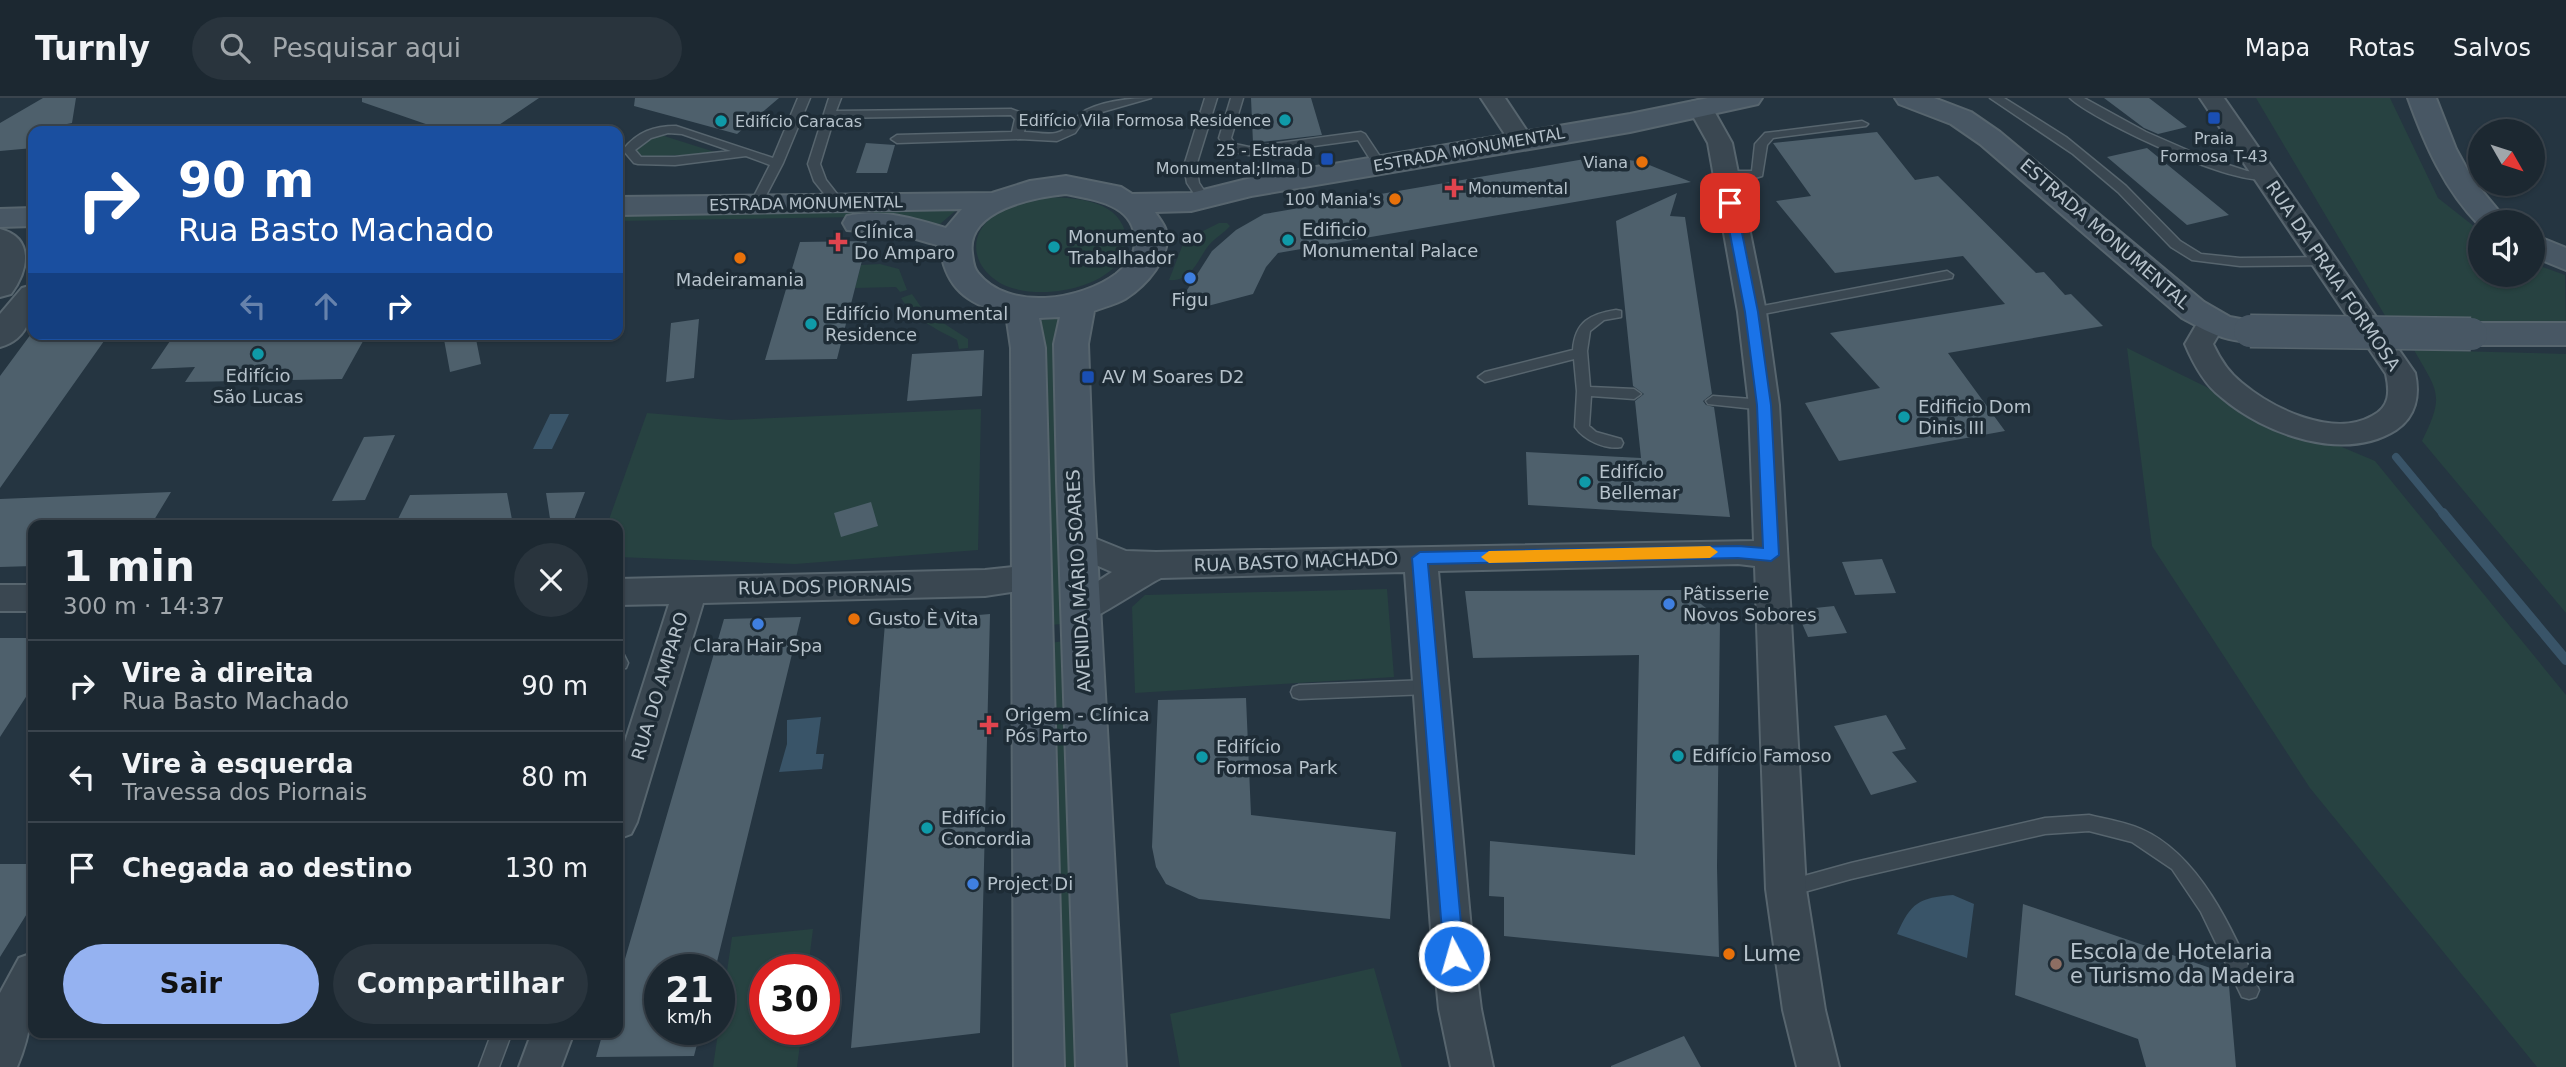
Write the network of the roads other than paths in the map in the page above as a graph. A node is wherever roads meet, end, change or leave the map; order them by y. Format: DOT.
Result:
graph roads {
  1 [pos="804,98"];
  2 [pos="835,98"];
  3 [pos="1145,98"];
  4 [pos="1210,98"];
  5 [pos="1237,98"];
  6 [pos="1493,98"];
  7 [pos="1748,98"];
  8 [pos="1909,98"];
  9 [pos="1996,98"];
  10 [pos="2076,98"];
  11 [pos="2212,98"];
  12 [pos="2422,98"];
  13 [pos="1700,107"];
  14 [pos="830,115"];
  15 [pos="1862,124"];
  16 [pos="1020,135"];
  17 [pos="897,139"];
  18 [pos="1521,140"];
  19 [pos="746,153"];
  20 [pos="623,159"];
  21 [pos="638,160"];
  22 [pos="777,163"];
  23 [pos="1379,164"];
  24 [pos="1724,175"];
  25 [pos="2267,177"];
  26 [pos="1197,200"];
  27 [pos="994,202"];
  28 [pos="838,203"];
  29 [pos="1132,203"];
  30 [pos="756,204"];
  31 [pos="623,206"];
  32 [pos="2480,210"];
  33 [pos="28,217"];
  34 [pos="0,218"];
  35 [pos="623,228"];
  36 [pos="1153,232"];
  37 [pos="0,239"];
  38 [pos="28,239"];
  39 [pos="957,241"];
  40 [pos="2545,250"];
  41 [pos="2566,260"];
  42 [pos="2325,261"];
  43 [pos="1947,275"];
  44 [pos="0,286"];
  45 [pos="28,301"];
  46 [pos="1079,305"];
  47 [pos="1021,307"];
  48 [pos="1752,312"];
  49 [pos="1616,314"];
  50 [pos="2212,322"];
  51 [pos="2566,334"];
  52 [pos="0,336"];
  53 [pos="1581,353"];
  54 [pos="1485,377"];
  55 [pos="1584,391"];
  56 [pos="1634,394"];
  57 [pos="1713,401"];
  58 [pos="1764,405"];
  59 [pos="1616,443"];
  60 [pos="1079,544"];
  61 [pos="1771,555"];
  62 [pos="1420,558"];
  63 [pos="1156,565"];
  64 [pos="1033,578"];
  65 [pos="690,590"];
  66 [pos="623,592"];
  67 [pos="0,598"];
  68 [pos="28,598"];
  69 [pos="1081,609"];
  70 [pos="1429,687"];
  71 [pos="1299,692"];
  72 [pos="623,806"];
  73 [pos="1786,888"];
  74 [pos="28,982"];
  75 [pos="2249,990"];
  76 [pos="500,1038"];
  77 [pos="551,1038"];
  78 [pos="0,1058"];
  79 [pos="1814,1063"];
  80 [pos="489,1067"];
  81 [pos="540,1067"];
  82 [pos="1039,1067"];
  83 [pos="1101,1067"];
  84 [pos="1472,1067"];
  1 -- 22 [label="lane"];
  2 -- 14 [label="lane"];
  3 -- 16 [label="lane"];
  4 -- 26 [label="lane"];
  5 -- 23 [label="lane"];
  6 -- 18 [label="street"];
  7 -- 13 [label="main road, ESTRADA MONUMENTAL"];
  8 -- 50 [label="main road, ESTRADA MONUMENTAL"];
  9 -- 42 [label="lane"];
  10 -- 25 [label="lane"];
  11 -- 25 [label="street, RUA DA PRAIA FORMOSA"];
  12 -- 32 [label="main road"];
  13 -- 18 [label="main road, ESTRADA MONUMENTAL"];
  13 -- 24 [label="street"];
  14 -- 16 [label="lane"];
  14 -- 28 [label="lane"];
  15 -- 24 [label="lane"];
  16 -- 17 [label="lane"];
  18 -- 23 [label="main road, ESTRADA MONUMENTAL"];
  19 -- 21 [label="lane"];
  19 -- 21 [label="lane"];
  19 -- 22 [label="lane"];
  20 -- 21 [label="lane"];
  22 -- 30 [label="lane"];
  23 -- 26 [label="main road, ESTRADA MONUMENTAL"];
  24 -- 48 [label="street"];
  25 -- 42 [label="street, RUA DA PRAIA FORMOSA"];
  26 -- 29 [label="main road, ESTRADA MONUMENTAL"];
  26 -- 36 [label="main road, ESTRADA MONUMENTAL"];
  27 -- 28 [label="main road, ESTRADA MONUMENTAL"];
  27 -- 29 [label="main road"];
  27 -- 39 [label="main road"];
  28 -- 30 [label="main road, ESTRADA MONUMENTAL"];
  29 -- 36 [label="main road"];
  30 -- 31 [label="main road, ESTRADA MONUMENTAL"];
  33 -- 34 [label="main road"];
  35 -- 39 [label="main road, ESTRADA MONUMENTAL"];
  36 -- 46 [label="main road"];
  37 -- 38 [label="main road"];
  37 -- 44 [label="street"];
  39 -- 47 [label="main road"];
  40 -- 41 [label="main road"];
  42 -- 50 [label="street, RUA DA PRAIA FORMOSA"];
  43 -- 48 [label="lane"];
  45 -- 52 [label="street"];
  46 -- 47 [label="main road"];
  46 -- 60 [label="main road, AVENIDA MÁRIO SOARES"];
  47 -- 64 [label="main road"];
  48 -- 58 [label="street"];
  49 -- 53 [label="lane"];
  50 -- 51 [label="main road, ESTRADA MONUMENTAL, bridge"];
  53 -- 54 [label="lane"];
  53 -- 55 [label="lane"];
  55 -- 56 [label="lane"];
  55 -- 59 [label="lane"];
  57 -- 58 [label="lane"];
  58 -- 61 [label="street"];
  60 -- 63 [label="street, RUA BASTO MACHADO"];
  60 -- 69 [label="main road, AVENIDA MÁRIO SOARES"];
  61 -- 62 [label="street, RUA BASTO MACHADO"];
  61 -- 73 [label="street"];
  62 -- 63 [label="street, RUA BASTO MACHADO"];
  62 -- 70 [label="street"];
  63 -- 69 [label="street, RUA BASTO MACHADO"];
  64 -- 65 [label="street, RUA DOS PIORNAIS"];
  64 -- 82 [label="main road"];
  65 -- 66 [label="street, RUA DOS PIORNAIS"];
  65 -- 72 [label="street, RUA DO AMPARO"];
  67 -- 68 [label="street"];
  69 -- 83 [label="main road, AVENIDA MÁRIO SOARES"];
  70 -- 71 [label="lane"];
  70 -- 84 [label="street"];
  73 -- 75 [label="lane"];
  73 -- 79 [label="street"];
  74 -- 78 [label="street"];
  76 -- 80 [label="lane"];
  77 -- 81 [label="street"];
}
